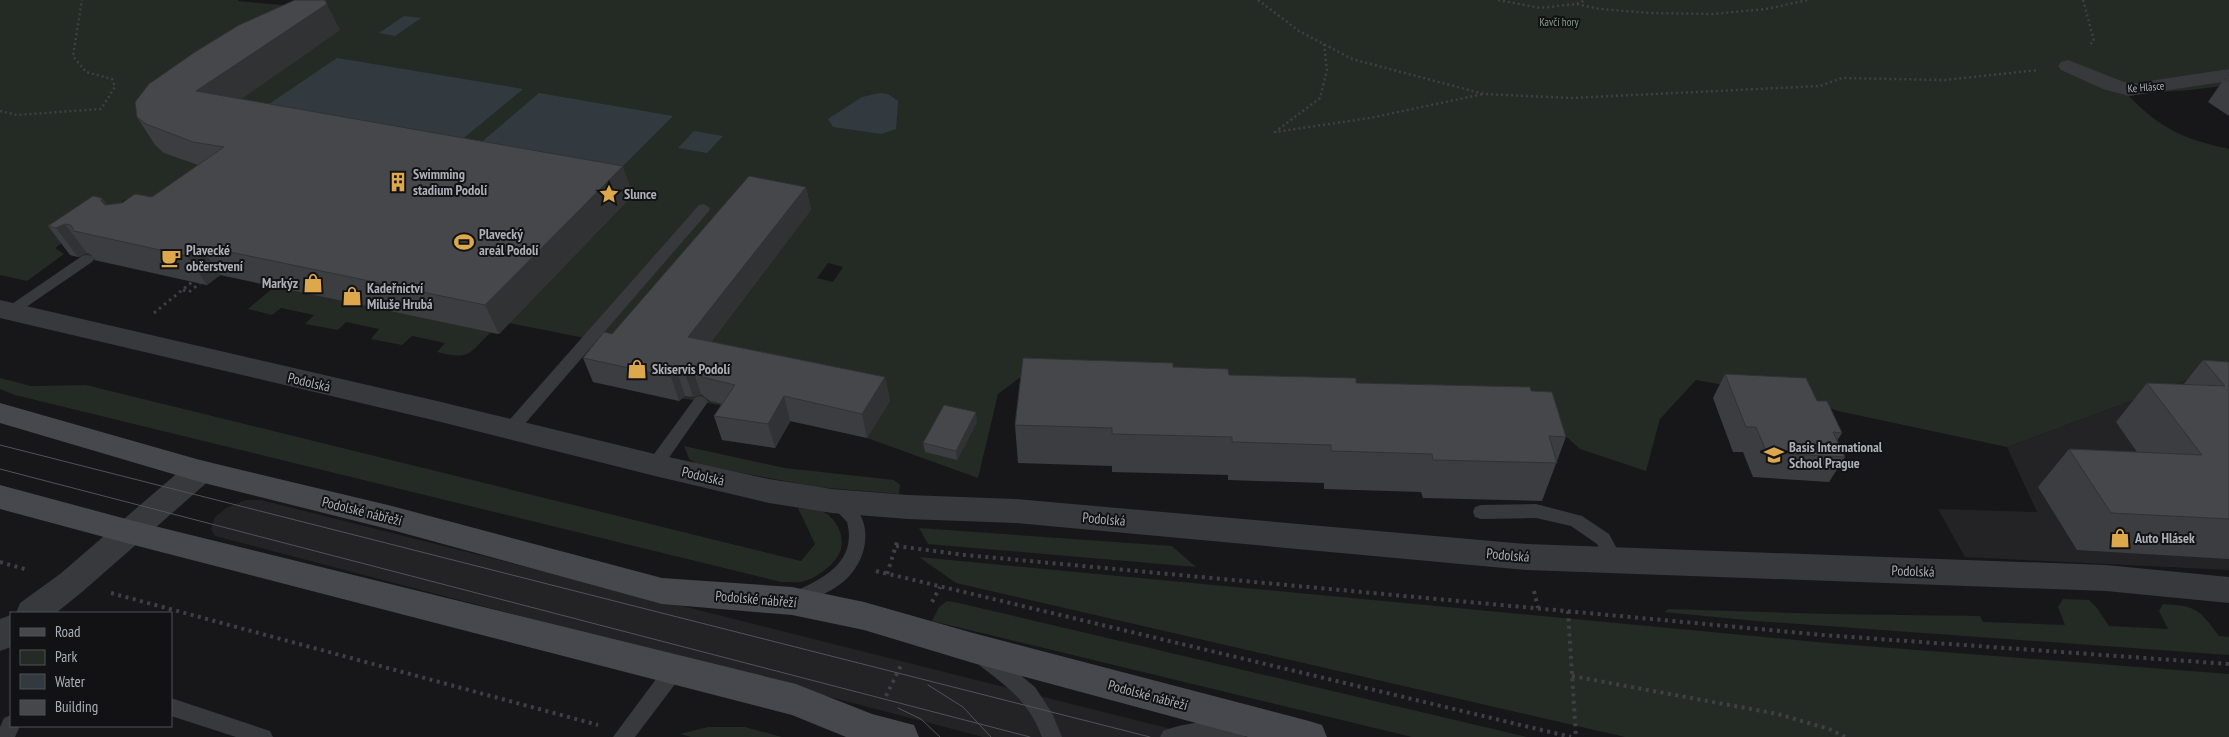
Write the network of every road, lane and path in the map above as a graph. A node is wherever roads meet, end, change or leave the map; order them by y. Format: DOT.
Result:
graph roads {
  1 [pos="82,0"];
  2 [pos="1258,0"];
  3 [pos="1498,0"];
  4 [pos="1584,0"];
  5 [pos="1808,0"];
  6 [pos="2083,0"];
  7 [pos="1576,4"];
  8 [pos="1324,44"];
  9 [pos="2068,66"];
  10 [pos="2229,75"];
  11 [pos="1484,94"];
  12 [pos="0,111"];
  13 [pos="704,208"];
  14 [pos="87,259"];
  15 [pos="192,282"];
  16 [pos="200,283"];
  17 [pos="182,290"];
  18 [pos="5,310"];
  19 [pos="154,313"];
  20 [pos="700,402"];
  21 [pos="0,413"];
  22 [pos="510,430"];
  23 [pos="655,465"];
  24 [pos="200,471"];
  25 [pos="0,497"];
  26 [pos="832,501"];
  27 [pos="1481,512"];
  28 [pos="130,532"];
  29 [pos="900,533"];
  30 [pos="896,546"];
  31 [pos="1614,560"];
  32 [pos="0,562"];
  33 [pos="873,570"];
  34 [pos="33,572"];
  35 [pos="887,574"];
  36 [pos="2229,590"];
  37 [pos="108,592"];
  38 [pos="792,601"];
  39 [pos="1568,611"];
  40 [pos="33,612"];
  41 [pos="973,648"];
  42 [pos="2229,664"];
  43 [pos="675,669"];
  44 [pos="1572,676"];
  45 [pos="172,707"];
  46 [pos="602,726"];
  47 [pos="1268,727"];
  48 [pos="263,737"];
  49 [pos="623,737"];
  50 [pos="901,737"];
  51 [pos="1052,737"];
  52 [pos="1170,737"];
  53 [pos="1309,737"];
  54 [pos="1571,737"];
  55 [pos="1576,737"];
  56 [pos="1845,737"];
  1 -- 12 [label="path"];
  2 -- 8 [label="path"];
  3 -- 7 [label="path"];
  4 -- 7 [label="path"];
  5 -- 7 [label="path"];
  6 -- 9 [label="path"];
  8 -- 11 [label="path"];
  8 -- 11 [label="path"];
  9 -- 10 [label="street, Ke Hlásce"];
  9 -- 11 [label="path"];
  13 -- 22 [label="lane"];
  14 -- 18 [label="lane"];
  15 -- 17 [label="path"];
  16 -- 17 [label="path"];
  17 -- 19 [label="path"];
  18 -- 22 [label="street, Podolská"];
  20 -- 23 [label="lane"];
  21 -- 24 [label="main road, Podolské nábřeží"];
  22 -- 23 [label="street, Podolská"];
  23 -- 26 [label="street, Podolská"];
  24 -- 28 [label="street"];
  24 -- 38 [label="main road, Podolské nábřeží"];
  25 -- 28 [label="main road"];
  26 -- 31 [label="street, Podolská"];
  26 -- 38 [label="lane"];
  27 -- 31 [label="lane"];
  28 -- 40 [label="street"];
  28 -- 43 [label="main road"];
  29 -- 30 [label="path"];
  30 -- 35 [label="path"];
  30 -- 39 [label="path"];
  31 -- 36 [label="street, Podolská"];
  32 -- 34 [label="path"];
  33 -- 35 [label="path"];
  35 -- 54 [label="path"];
  37 -- 46 [label="path"];
  38 -- 41 [label="main road, Podolské nábřeží"];
  39 -- 42 [label="path"];
  39 -- 44 [label="path"];
  41 -- 47 [label="main road, Podolské nábřeží"];
  41 -- 51 [label="lane"];
  43 -- 49 [label="lane"];
  43 -- 50 [label="main road"];
  44 -- 55 [label="path"];
  44 -- 56 [label="path"];
  45 -- 48 [label="lane"];
  47 -- 52 [label="lane"];
  47 -- 53 [label="main road, Podolské nábřeží"];
}
